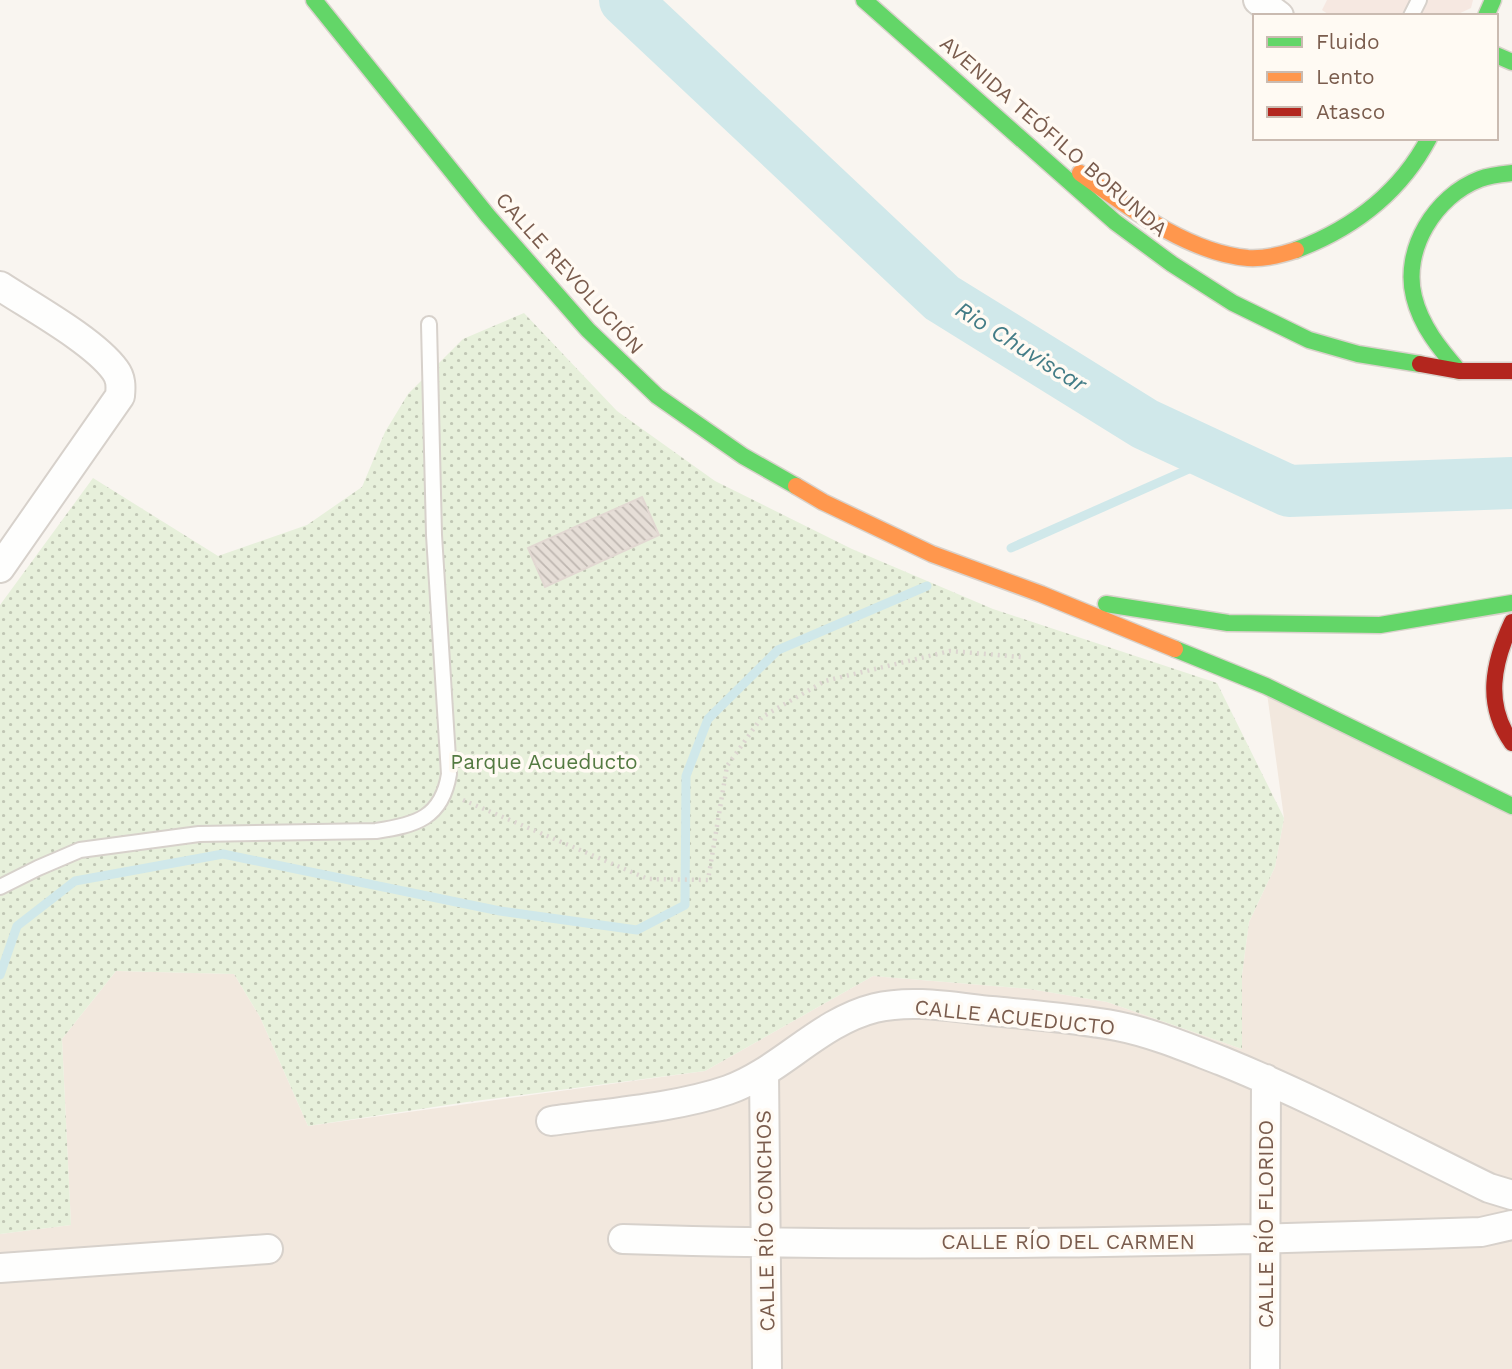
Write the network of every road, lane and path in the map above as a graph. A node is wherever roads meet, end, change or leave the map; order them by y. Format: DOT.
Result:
graph roads {
  1 [pos="314,0"];
  2 [pos="864,0"];
  3 [pos="1258,0"];
  4 [pos="1276,14"];
  5 [pos="982,103"];
  6 [pos="1428,140"];
  7 [pos="1512,173"];
  8 [pos="0,286"];
  9 [pos="429,324"];
  10 [pos="1460,371"];
  11 [pos="1512,371"];
  12 [pos="4,553"];
  13 [pos="1041,594"];
  14 [pos="1512,603"];
  15 [pos="1512,622"];
  16 [pos="1021,657"];
  17 [pos="1512,743"];
  18 [pos="446,792"];
  19 [pos="1512,806"];
  20 [pos="0,887"];
  21 [pos="764,1073"];
  22 [pos="1266,1079"];
  23 [pos="551,1121"];
  24 [pos="1512,1195"];
  25 [pos="1512,1225"];
  26 [pos="623,1239"];
  27 [pos="1264,1240"];
  28 [pos="766,1244"];
  29 [pos="268,1249"];
  30 [pos="0,1268"];
  31 [pos="766,1369"];
  32 [pos="1265,1369"];
  1 -- 13 [label="main road, CALLE REVOLUCIÓN"];
  2 -- 5 [label="main road, AVENIDA TEÓFILO BORUNDA"];
  3 -- 4 [label="street"];
  5 -- 6 [label="main road"];
  5 -- 10 [label="main road, AVENIDA TEÓFILO BORUNDA"];
  7 -- 10 [label="main road"];
  8 -- 12 [label="street"];
  9 -- 18 [label="lane"];
  10 -- 11 [label="main road, AVENIDA TEÓFILO BORUNDA"];
  13 -- 14 [label="main road"];
  13 -- 19 [label="main road"];
  15 -- 17 [label="main road"];
  16 -- 18 [label="path"];
  18 -- 20 [label="lane"];
  21 -- 22 [label="street, CALLE ACUEDUCTO"];
  21 -- 23 [label="street, CALLE ACUEDUCTO"];
  21 -- 28 [label="street, CALLE RÍO CONCHOS"];
  22 -- 24 [label="street, CALLE ACUEDUCTO"];
  22 -- 27 [label="street, CALLE RÍO FLORIDO"];
  25 -- 27 [label="street, CALLE RÍO DEL CARMEN"];
  26 -- 28 [label="street, CALLE RÍO DEL CARMEN"];
  27 -- 28 [label="street, CALLE RÍO DEL CARMEN"];
  27 -- 32 [label="street, CALLE RÍO FLORIDO"];
  28 -- 31 [label="street, CALLE RÍO CONCHOS"];
  29 -- 30 [label="street"];
}
